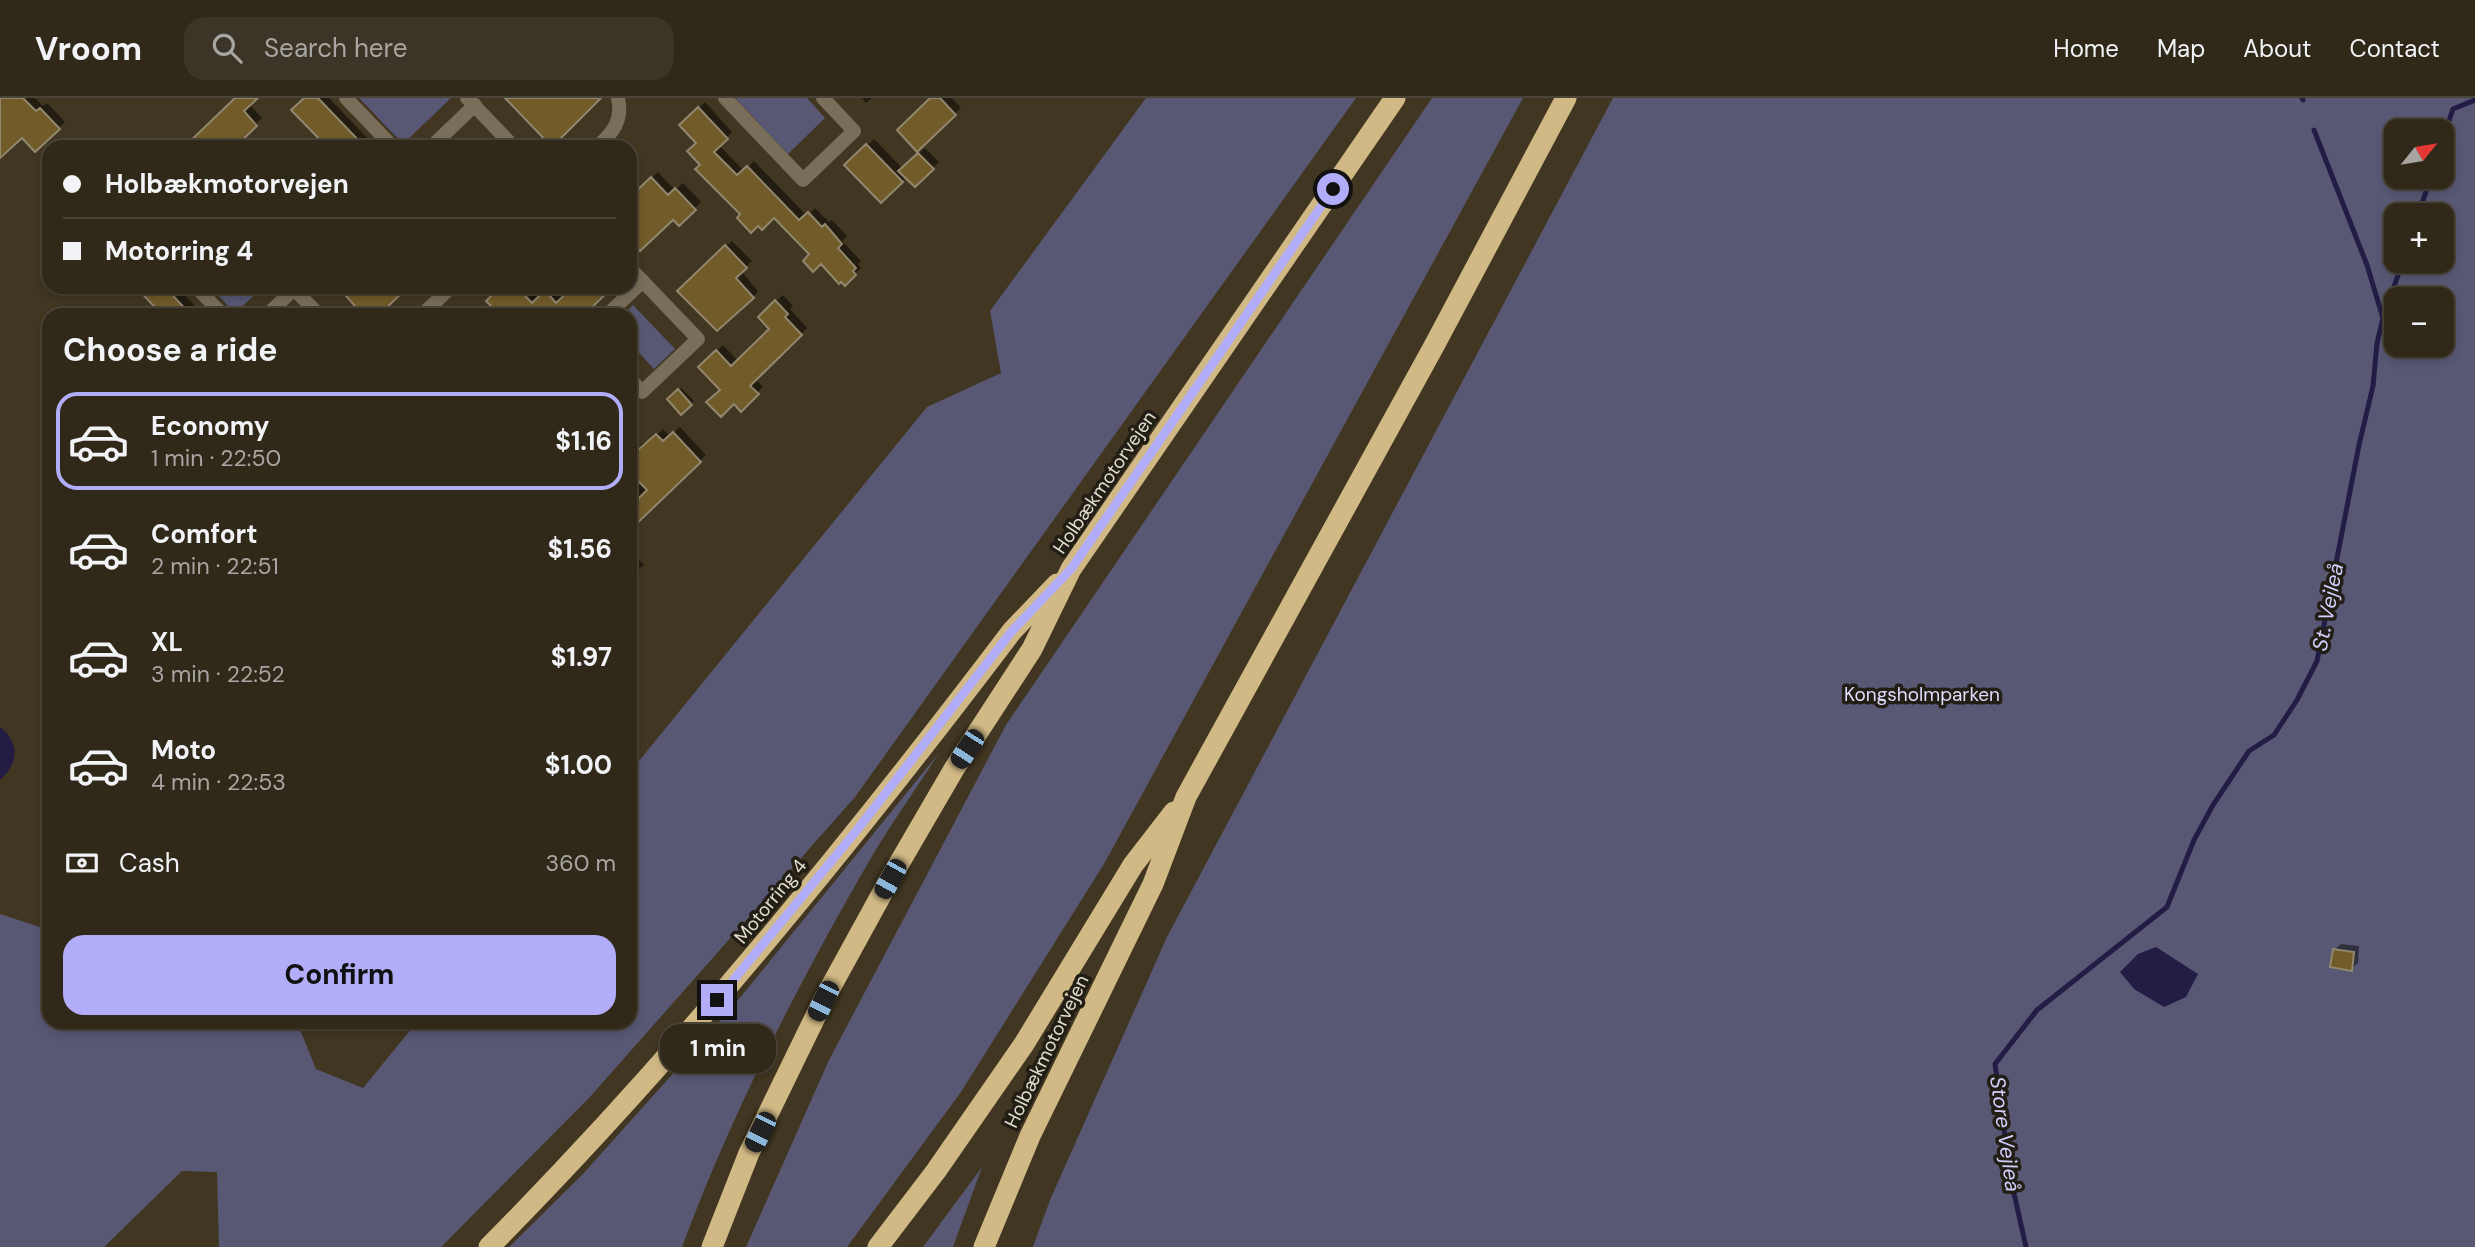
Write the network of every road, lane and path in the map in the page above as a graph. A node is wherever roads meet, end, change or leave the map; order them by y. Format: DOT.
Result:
graph roads {
  1 [pos="346,98"];
  2 [pos="618,98"];
  3 [pos="725,98"];
  4 [pos="823,98"];
  5 [pos="1395,98"];
  6 [pos="1566,98"];
  7 [pos="471,102"];
  8 [pos="386,140"];
  9 [pos="437,140"];
  10 [pos="507,140"];
  11 [pos="604,140"];
  12 [pos="637,275"];
  13 [pos="643,281"];
  14 [pos="637,287"];
  15 [pos="204,294"];
  16 [pos="287,294"];
  17 [pos="299,294"];
  18 [pos="444,294"];
  19 [pos="629,294"];
  20 [pos="216,308"];
  21 [pos="274,308"];
  22 [pos="312,308"];
  23 [pos="429,308"];
  24 [pos="614,308"];
  25 [pos="637,387"];
  26 [pos="1071,569"];
  27 [pos="1186,797"];
  28 [pos="489,1247"];
  29 [pos="712,1247"];
  30 [pos="878,1247"];
  31 [pos="984,1247"];
  1 -- 8 [label="street"];
  2 -- 11 [label="street"];
  3 -- 4 [label="street"];
  5 -- 26 [label="highway, Holbækmotorvejen"];
  6 -- 27 [label="highway, Holbækmotorvejen"];
  7 -- 9 [label="street"];
  7 -- 10 [label="street"];
  12 -- 13 [label="street"];
  13 -- 14 [label="street"];
  13 -- 25 [label="street"];
  15 -- 20 [label="street"];
  16 -- 21 [label="street"];
  17 -- 22 [label="street"];
  18 -- 23 [label="street"];
  19 -- 24 [label="street"];
  26 -- 28 [label="highway, Motorring 4"];
  26 -- 29 [label="highway, Holbækmotorvejen"];
  27 -- 30 [label="highway"];
  27 -- 31 [label="highway, Holbækmotorvejen"];
}
